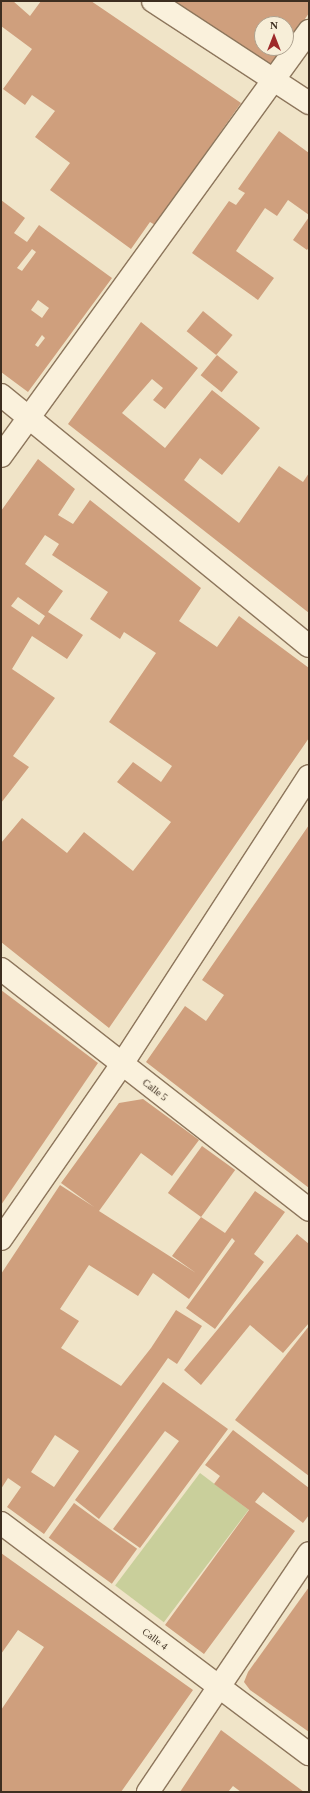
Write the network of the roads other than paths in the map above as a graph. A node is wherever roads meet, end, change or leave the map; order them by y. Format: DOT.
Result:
graph roads {
  1 [pos="153,1"];
  2 [pos="309,31"];
  3 [pos="273,79"];
  4 [pos="309,103"];
  5 [pos="1,395"];
  6 [pos="29,415"];
  7 [pos="1,456"];
  8 [pos="309,646"];
  9 [pos="309,776"];
  10 [pos="1,970"];
  11 [pos="122,1064"];
  12 [pos="309,1210"];
  13 [pos="1,1239"];
  14 [pos="1,1523"];
  15 [pos="309,1553"];
  16 [pos="218,1687"];
  17 [pos="309,1754"];
  18 [pos="148,1792"];
  1 -- 3 [label="street"];
  2 -- 3 [label="street"];
  3 -- 4 [label="street"];
  3 -- 6 [label="street"];
  5 -- 6 [label="street"];
  6 -- 7 [label="street"];
  6 -- 8 [label="street"];
  9 -- 11 [label="street"];
  10 -- 11 [label="street, Calle 5"];
  11 -- 12 [label="street, Calle 5"];
  11 -- 13 [label="street"];
  14 -- 16 [label="street, Calle 4"];
  15 -- 16 [label="street"];
  16 -- 17 [label="street, Calle 4"];
  16 -- 18 [label="street"];
}
